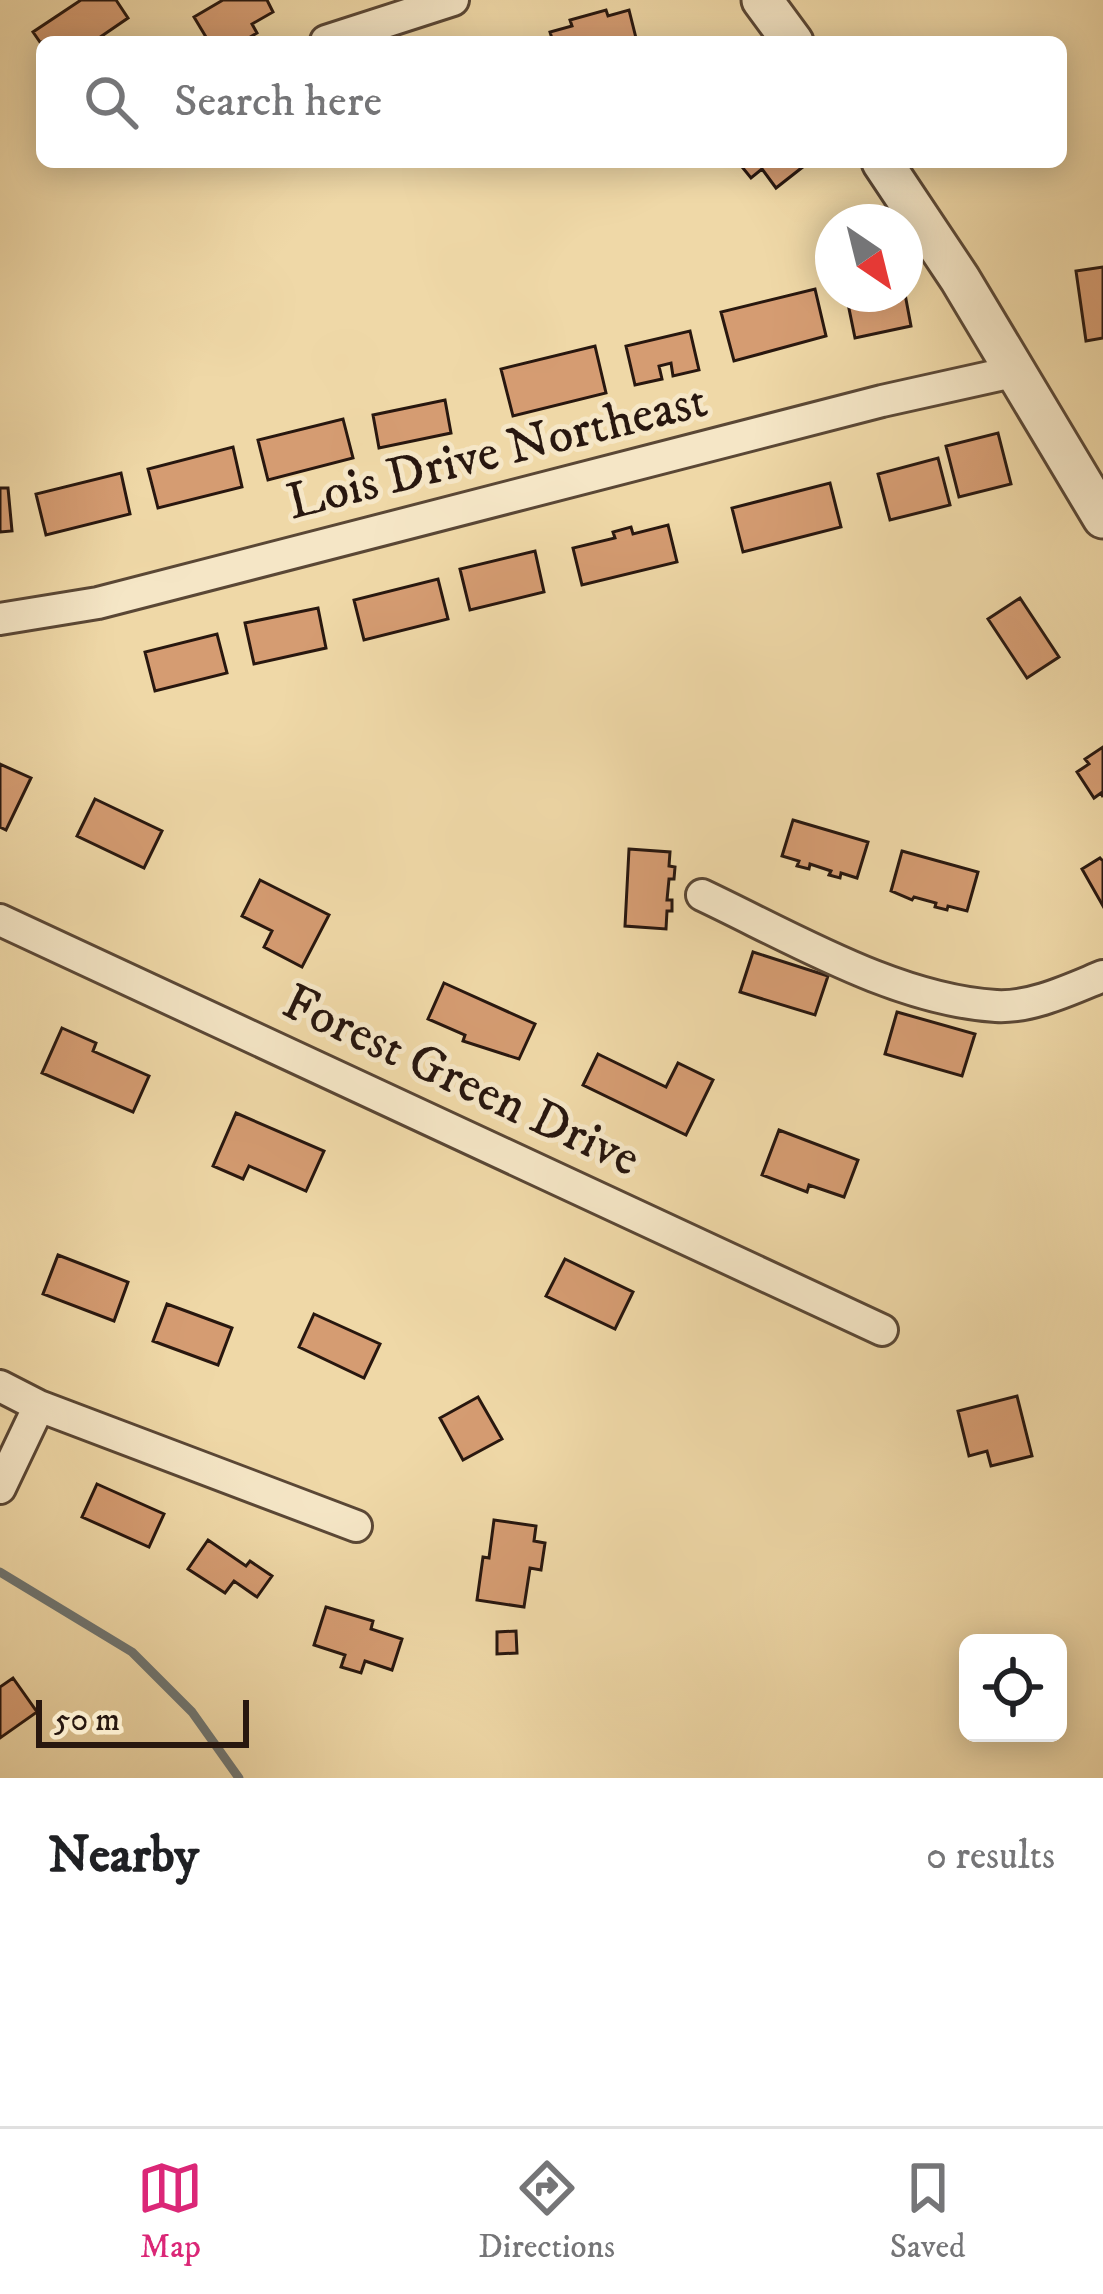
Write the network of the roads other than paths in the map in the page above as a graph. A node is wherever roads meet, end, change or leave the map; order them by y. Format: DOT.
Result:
graph roads {
  1 [pos="453,0"];
  2 [pos="762,0"];
  3 [pos="341,36"];
  4 [pos="789,36"];
  5 [pos="886,168"];
  6 [pos="1017,371"];
  7 [pos="1103,518"];
  8 [pos="0,619"];
  9 [pos="702,895"];
  10 [pos="0,920"];
  11 [pos="1103,976"];
  12 [pos="882,1330"];
  13 [pos="0,1386"];
  14 [pos="39,1406"];
  15 [pos="0,1488"];
  16 [pos="356,1526"];
  1 -- 3 [label="street"];
  2 -- 4 [label="street"];
  5 -- 6 [label="street"];
  6 -- 7 [label="street"];
  6 -- 8 [label="street, Lois Drive Northeast"];
  9 -- 11 [label="street"];
  10 -- 12 [label="street, Forest Green Drive"];
  13 -- 14 [label="street"];
  14 -- 15 [label="street"];
  14 -- 16 [label="street"];
}
